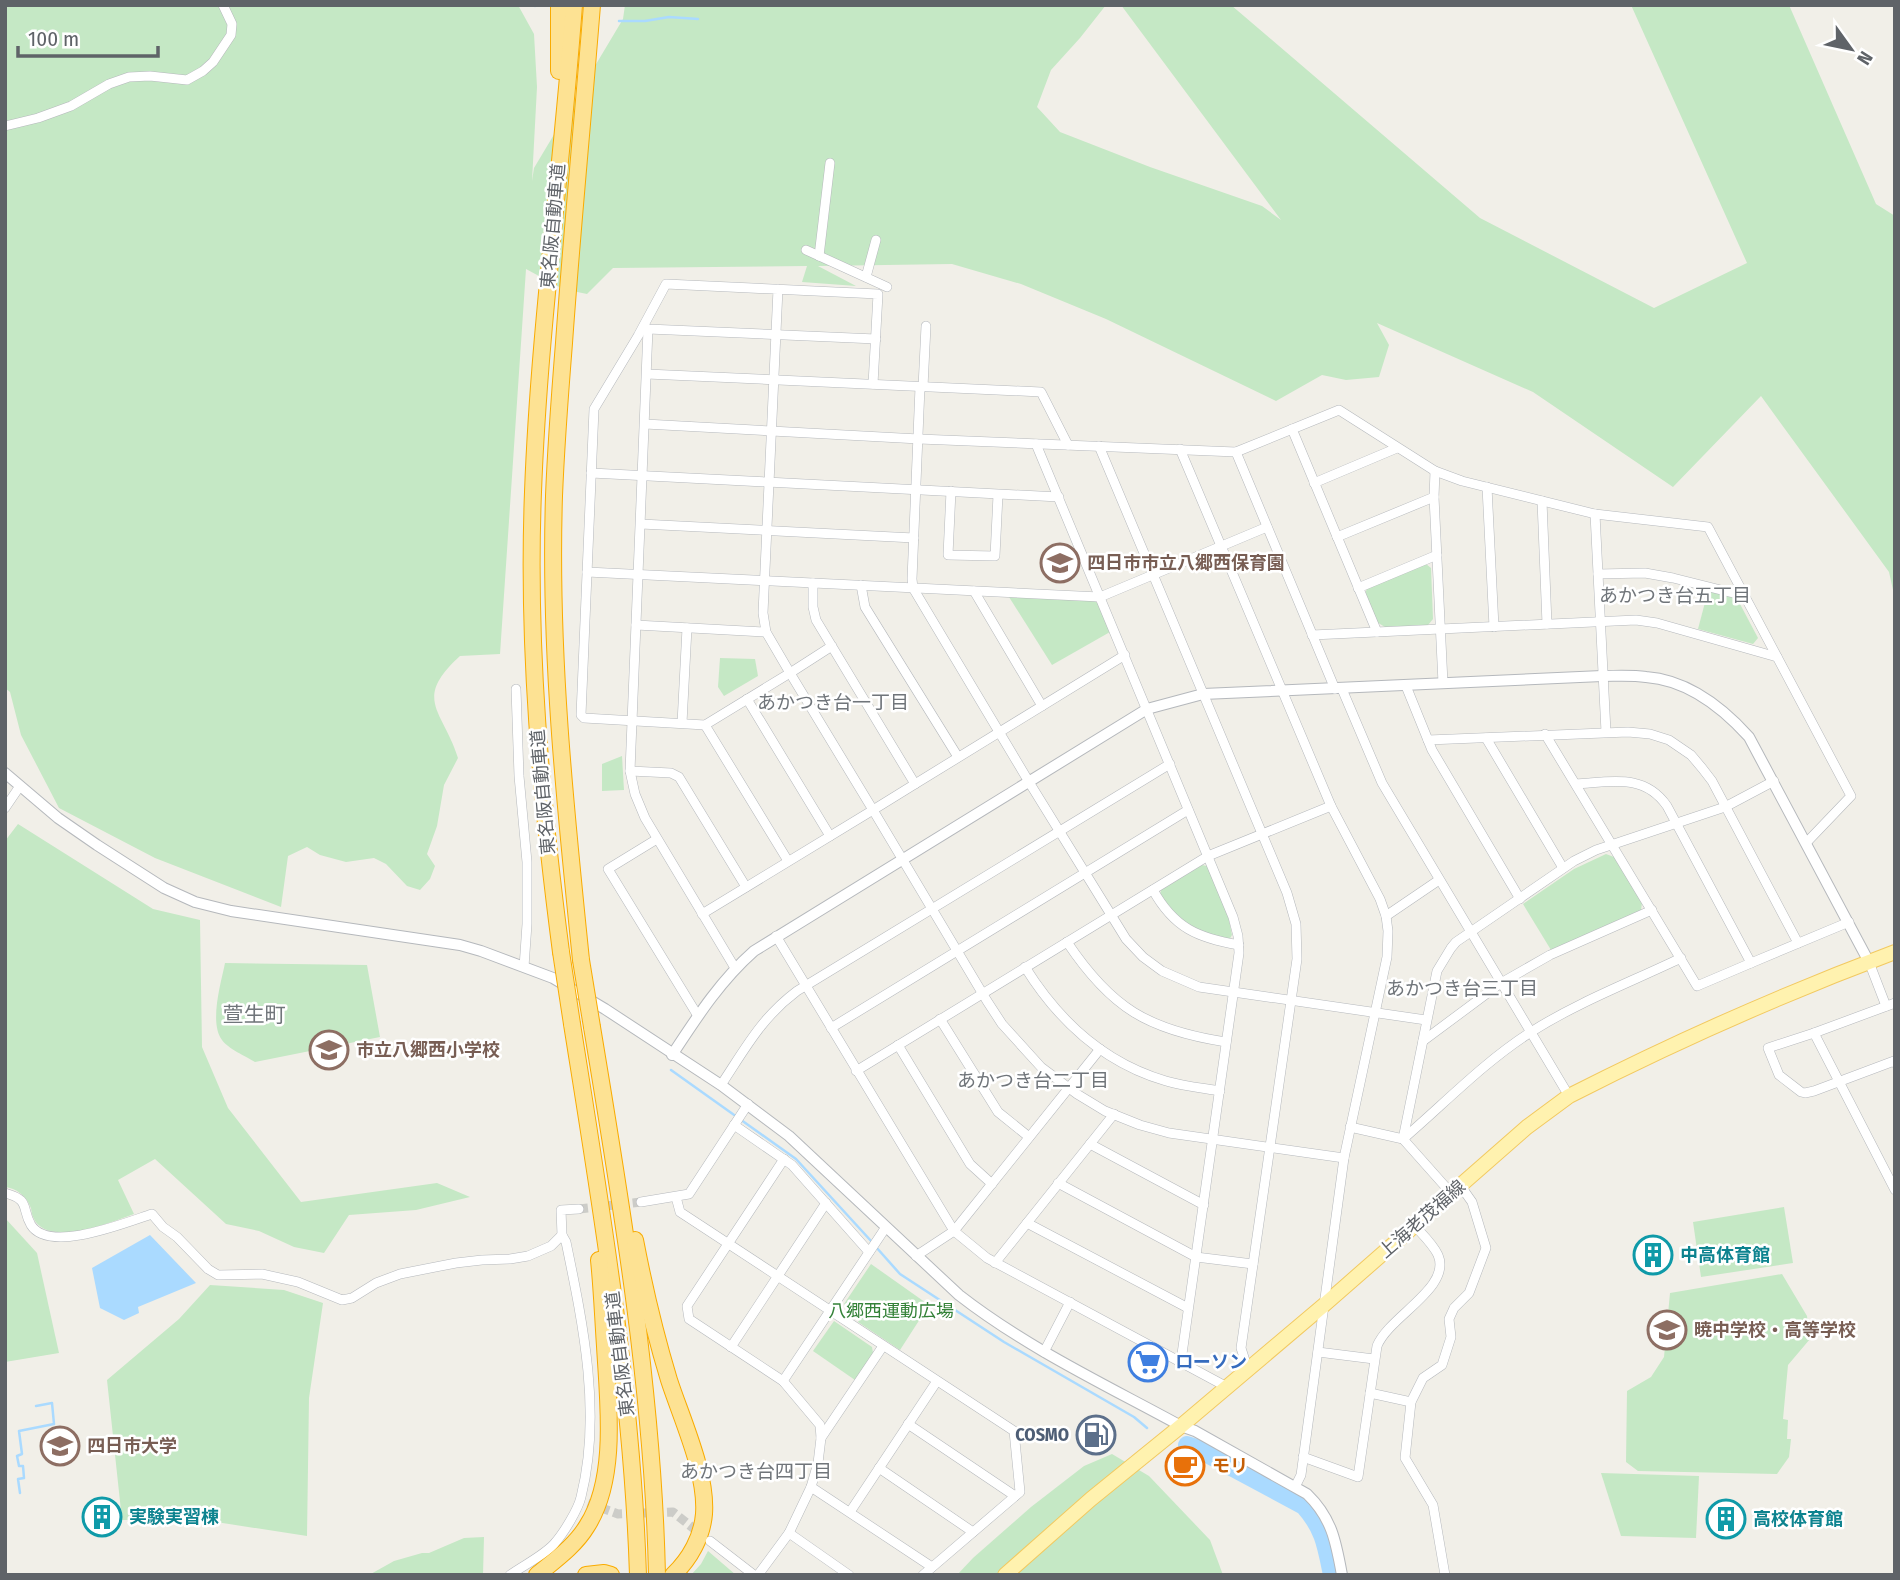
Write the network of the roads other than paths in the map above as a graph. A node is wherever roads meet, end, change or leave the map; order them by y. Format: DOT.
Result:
graph roads {
  1 [pos="223,5"];
  2 [pos="559,5"];
  3 [pos="574,5"];
  4 [pos="592,5"];
  5 [pos="5,126"];
  6 [pos="830,163"];
  7 [pos="557,182"];
  8 [pos="876,240"];
  9 [pos="806,250"];
  10 [pos="819,256"];
  11 [pos="867,277"];
  12 [pos="887,287"];
  13 [pos="778,289"];
  14 [pos="860,293"];
  15 [pos="926,326"];
  16 [pos="646,327"];
  17 [pos="776,334"];
  18 [pos="876,339"];
  19 [pos="647,374"];
  20 [pos="773,380"];
  21 [pos="873,384"];
  22 [pos="922,387"];
  23 [pos="645,424"];
  24 [pos="1292,429"];
  25 [pos="771,431"];
  26 [pos="919,439"];
  27 [pos="1036,444"];
  28 [pos="1068,445"];
  29 [pos="1099,446"];
  30 [pos="1397,448"];
  31 [pos="1180,449"];
  32 [pos="1236,452"];
  33 [pos="1435,471"];
  34 [pos="591,473"];
  35 [pos="643,476"];
  36 [pos="768,482"];
  37 [pos="1314,482"];
  38 [pos="1487,487"];
  39 [pos="917,489"];
  40 [pos="951,491"];
  41 [pos="998,495"];
  42 [pos="1059,497"];
  43 [pos="1434,497"];
  44 [pos="1542,501"];
  45 [pos="1595,513"];
  46 [pos="641,524"];
  47 [pos="1268,527"];
  48 [pos="766,530"];
  49 [pos="1337,537"];
  50 [pos="914,538"];
  51 [pos="1221,546"];
  52 [pos="1437,555"];
  53 [pos="587,572"];
  54 [pos="1598,574"];
  55 [pos="638,575"];
  56 [pos="1153,575"];
  57 [pos="765,581"];
  58 [pos="813,583"];
  59 [pos="861,585"];
  60 [pos="914,588"];
  61 [pos="1358,588"];
  62 [pos="974,592"];
  63 [pos="1745,596"];
  64 [pos="1100,597"];
  65 [pos="1600,621"];
  66 [pos="1547,624"];
  67 [pos="636,625"];
  68 [pos="1494,626"];
  69 [pos="687,628"];
  70 [pos="1441,629"];
  71 [pos="766,632"];
  72 [pos="1377,632"];
  73 [pos="1312,635"];
  74 [pos="832,646"];
  75 [pos="1125,655"];
  76 [pos="1777,657"];
  77 [pos="790,673"];
  78 [pos="1602,676"];
  79 [pos="1443,684"];
  80 [pos="1406,686"];
  81 [pos="516,689"];
  82 [pos="1338,689"];
  83 [pos="1282,690"];
  84 [pos="1203,694"];
  85 [pos="747,699"];
  86 [pos="1042,706"];
  87 [pos="1147,709"];
  88 [pos="631,721"];
  89 [pos="682,723"];
  90 [pos="705,725"];
  91 [pos="1000,732"];
  92 [pos="1606,732"];
  93 [pos="1545,734"];
  94 [pos="1486,737"];
  95 [pos="1428,740"];
  96 [pos="958,757"];
  97 [pos="1170,764"];
  98 [pos="630,771"];
  99 [pos="5,773"];
  100 [pos="1774,781"];
  101 [pos="1029,782"];
  102 [pos="915,784"];
  103 [pos="1576,784"];
  104 [pos="20,786"];
  105 [pos="1331,806"];
  106 [pos="1725,807"];
  107 [pos="5,808"];
  108 [pos="873,810"];
  109 [pos="1188,810"];
  110 [pos="1676,824"];
  111 [pos="1059,831"];
  112 [pos="1262,834"];
  113 [pos="830,836"];
  114 [pos="657,839"];
  115 [pos="1807,842"];
  116 [pos="1613,845"];
  117 [pos="1208,856"];
  118 [pos="902,859"];
  119 [pos="788,861"];
  120 [pos="1563,868"];
  121 [pos="1085,873"];
  122 [pos="1439,880"];
  123 [pos="746,887"];
  124 [pos="1153,890"];
  125 [pos="1520,899"];
  126 [pos="932,908"];
  127 [pos="1652,910"];
  128 [pos="702,914"];
  129 [pos="1110,915"];
  130 [pos="1386,916"];
  131 [pos="1850,922"];
  132 [pos="1470,932"];
  133 [pos="776,936"];
  134 [pos="1067,942"];
  135 [pos="1798,943"];
  136 [pos="1239,945"];
  137 [pos="958,950"];
  138 [pos="1895,952"];
  139 [pos="1681,958"];
  140 [pos="1869,962"];
  141 [pos="1751,963"];
  142 [pos="524,967"];
  143 [pos="1025,967"];
  144 [pos="735,968"];
  145 [pos="1501,983"];
  146 [pos="805,986"];
  147 [pos="982,993"];
  148 [pos="1234,993"];
  149 [pos="1290,1001"];
  150 [pos="1890,1004"];
  151 [pos="1375,1013"];
  152 [pos="698,1016"];
  153 [pos="940,1019"];
  154 [pos="1426,1020"];
  155 [pos="831,1028"];
  156 [pos="1530,1032"];
  157 [pos="1814,1033"];
  158 [pos="1423,1041"];
  159 [pos="1226,1042"];
  160 [pos="898,1045"];
  161 [pos="1100,1049"];
  162 [pos="673,1055"];
  163 [pos="1894,1062"];
  164 [pos="856,1071"];
  165 [pos="1839,1082"];
  166 [pos="721,1085"];
  167 [pos="1069,1089"];
  168 [pos="1220,1091"];
  169 [pos="1569,1096"];
  170 [pos="585,1104"];
  171 [pos="604,1104"];
  172 [pos="1114,1114"];
  173 [pos="740,1116"];
  174 [pos="1350,1126"];
  175 [pos="1029,1137"];
  176 [pos="1403,1139"];
  177 [pos="1213,1140"];
  178 [pos="1090,1144"];
  179 [pos="1270,1148"];
  180 [pos="1344,1158"];
  181 [pos="784,1159"];
  182 [pos="1058,1183"];
  183 [pos="992,1184"];
  184 [pos="1456,1189"];
  185 [pos="1895,1190"];
  186 [pos="5,1193"];
  187 [pos="676,1197"];
  188 [pos="641,1202"];
  189 [pos="826,1203"];
  190 [pos="1204,1205"];
  191 [pos="579,1209"];
  192 [pos="1027,1223"];
  193 [pos="1414,1225"];
  194 [pos="886,1227"];
  195 [pos="954,1231"];
  196 [pos="562,1235"];
  197 [pos="728,1243"];
  198 [pos="872,1247"];
  199 [pos="916,1256"];
  200 [pos="1196,1257"];
  201 [pos="995,1263"];
  202 [pos="1253,1264"];
  203 [pos="778,1276"];
  204 [pos="1070,1302"];
  205 [pos="1324,1305"];
  206 [pos="1188,1308"];
  207 [pos="831,1311"];
  208 [pos="883,1346"];
  209 [pos="731,1347"];
  210 [pos="1044,1352"];
  211 [pos="1318,1352"];
  212 [pos="1374,1359"];
  213 [pos="1181,1361"];
  214 [pos="1248,1370"];
  215 [pos="783,1381"];
  216 [pos="937,1381"];
  217 [pos="1227,1387"];
  218 [pos="1370,1393"];
  219 [pos="1411,1402"];
  220 [pos="908,1424"];
  221 [pos="1181,1426"];
  222 [pos="821,1438"];
  223 [pos="1303,1457"];
  224 [pos="879,1468"];
  225 [pos="811,1487"];
  226 [pos="1295,1487"];
  227 [pos="1015,1496"];
  228 [pos="850,1512"];
  229 [pos="973,1532"];
  230 [pos="789,1533"];
  231 [pos="710,1541"];
  232 [pos="932,1567"];
  233 [pos="510,1575"];
  234 [pos="537,1575"];
  235 [pos="586,1575"];
  236 [pos="611,1575"];
  237 [pos="638,1575"];
  238 [pos="657,1575"];
  239 [pos="673,1575"];
  240 [pos="756,1575"];
  241 [pos="849,1575"];
  242 [pos="923,1575"];
  243 [pos="1005,1575"];
  244 [pos="1342,1575"];
  245 [pos="1445,1575"];
  1 -- 5 [label="street"];
  2 -- 7 [label="highway"];
  3 -- 7 [label="highway, 東名阪自動車道"];
  4 -- 171 [label="highway, 東名阪自動車道, bridge"];
  6 -- 10 [label="street"];
  7 -- 170 [label="highway, 東名阪自動車道, bridge"];
  8 -- 11 [label="street"];
  9 -- 10 [label="street"];
  10 -- 11 [label="street"];
  11 -- 12 [label="street"];
  11 -- 14 [label="street"];
  13 -- 14 [label="street"];
  13 -- 16 [label="street"];
  13 -- 17 [label="street"];
  14 -- 18 [label="street"];
  15 -- 22 [label="street"];
  16 -- 17 [label="street"];
  16 -- 19 [label="street"];
  16 -- 34 [label="street"];
  17 -- 18 [label="street"];
  17 -- 20 [label="street"];
  18 -- 21 [label="street"];
  19 -- 20 [label="street"];
  19 -- 23 [label="street"];
  20 -- 21 [label="street"];
  20 -- 25 [label="street"];
  21 -- 22 [label="street"];
  22 -- 26 [label="street"];
  22 -- 28 [label="street"];
  23 -- 25 [label="street"];
  23 -- 35 [label="street"];
  24 -- 30 [label="street"];
  24 -- 32 [label="street"];
  24 -- 37 [label="street"];
  25 -- 26 [label="street"];
  25 -- 36 [label="street"];
  26 -- 27 [label="street"];
  26 -- 39 [label="street"];
  27 -- 28 [label="street"];
  27 -- 42 [label="street"];
  28 -- 29 [label="street"];
  29 -- 31 [label="street"];
  29 -- 56 [label="street"];
  30 -- 33 [label="street"];
  30 -- 37 [label="street"];
  31 -- 32 [label="street"];
  31 -- 51 [label="street"];
  32 -- 47 [label="street"];
  33 -- 38 [label="street"];
  33 -- 43 [label="street"];
  34 -- 35 [label="street"];
  34 -- 53 [label="street"];
  35 -- 36 [label="street"];
  35 -- 46 [label="street"];
  36 -- 39 [label="street"];
  36 -- 48 [label="street"];
  37 -- 49 [label="street"];
  38 -- 44 [label="street"];
  38 -- 68 [label="street"];
  39 -- 40 [label="street"];
  39 -- 50 [label="street"];
  40 -- 41 [label="street"];
  40 -- 41 [label="street"];
  41 -- 42 [label="street"];
  42 -- 64 [label="street"];
  43 -- 49 [label="street"];
  43 -- 52 [label="street"];
  44 -- 45 [label="street"];
  44 -- 66 [label="street"];
  45 -- 54 [label="street"];
  45 -- 63 [label="street"];
  46 -- 48 [label="street"];
  46 -- 55 [label="street"];
  47 -- 51 [label="street"];
  47 -- 73 [label="street"];
  48 -- 50 [label="street"];
  48 -- 57 [label="street"];
  49 -- 61 [label="street"];
  50 -- 60 [label="street"];
  51 -- 56 [label="street"];
  51 -- 83 [label="street"];
  52 -- 61 [label="street"];
  52 -- 70 [label="street"];
  53 -- 55 [label="street"];
  53 -- 88 [label="street"];
  54 -- 63 [label="street"];
  54 -- 65 [label="street"];
  55 -- 57 [label="street"];
  55 -- 67 [label="street"];
  56 -- 64 [label="street"];
  56 -- 84 [label="street"];
  57 -- 58 [label="street"];
  57 -- 71 [label="street"];
  58 -- 59 [label="street"];
  58 -- 74 [label="street"];
  59 -- 60 [label="street"];
  59 -- 96 [label="street"];
  60 -- 62 [label="street"];
  60 -- 91 [label="street"];
  61 -- 72 [label="street"];
  62 -- 64 [label="street"];
  62 -- 86 [label="street"];
  63 -- 76 [label="street"];
  64 -- 75 [label="street"];
  65 -- 66 [label="street"];
  65 -- 76 [label="street"];
  65 -- 78 [label="street"];
  66 -- 68 [label="street"];
  67 -- 69 [label="street"];
  67 -- 88 [label="street"];
  68 -- 70 [label="street"];
  69 -- 71 [label="street"];
  69 -- 89 [label="street"];
  70 -- 72 [label="street"];
  70 -- 79 [label="street"];
  71 -- 77 [label="street"];
  72 -- 73 [label="street"];
  73 -- 82 [label="street"];
  74 -- 77 [label="street"];
  74 -- 102 [label="street"];
  75 -- 86 [label="street"];
  75 -- 87 [label="street"];
  76 -- 115 [label="street"];
  77 -- 85 [label="street"];
  77 -- 108 [label="street"];
  78 -- 79 [label="street"];
  78 -- 92 [label="street"];
  78 -- 100 [label="street"];
  79 -- 80 [label="street"];
  80 -- 82 [label="street"];
  80 -- 95 [label="street"];
  81 -- 142 [label="street"];
  82 -- 83 [label="street"];
  82 -- 122 [label="street"];
  83 -- 84 [label="street"];
  83 -- 105 [label="street"];
  84 -- 87 [label="street"];
  84 -- 112 [label="street"];
  85 -- 90 [label="street"];
  85 -- 113 [label="street"];
  86 -- 91 [label="street"];
  87 -- 97 [label="street"];
  87 -- 101 [label="street"];
  88 -- 89 [label="street"];
  88 -- 98 [label="street"];
  89 -- 90 [label="street"];
  90 -- 119 [label="street"];
  91 -- 96 [label="street"];
  91 -- 101 [label="street"];
  92 -- 93 [label="street"];
  92 -- 106 [label="street"];
  93 -- 94 [label="street"];
  93 -- 103 [label="street"];
  94 -- 95 [label="street"];
  94 -- 120 [label="street"];
  95 -- 125 [label="street"];
  96 -- 102 [label="street"];
  97 -- 109 [label="street"];
  97 -- 111 [label="street"];
  98 -- 114 [label="street"];
  98 -- 123 [label="street"];
  99 -- 104 [label="street"];
  100 -- 106 [label="street"];
  100 -- 115 [label="street"];
  101 -- 111 [label="street"];
  101 -- 118 [label="street"];
  102 -- 108 [label="street"];
  103 -- 110 [label="street"];
  103 -- 116 [label="street"];
  104 -- 107 [label="street"];
  104 -- 142 [label="street"];
  105 -- 112 [label="street"];
  105 -- 130 [label="street"];
  106 -- 110 [label="street"];
  106 -- 135 [label="street"];
  108 -- 113 [label="street"];
  108 -- 118 [label="street"];
  109 -- 117 [label="street"];
  109 -- 121 [label="street"];
  110 -- 116 [label="street"];
  110 -- 141 [label="street"];
  111 -- 121 [label="street"];
  111 -- 126 [label="street"];
  112 -- 117 [label="street"];
  112 -- 149 [label="street"];
  113 -- 119 [label="street"];
  114 -- 128 [label="street"];
  114 -- 152 [label="street"];
  115 -- 131 [label="street"];
  116 -- 120 [label="street"];
  116 -- 127 [label="street"];
  117 -- 124 [label="street"];
  117 -- 136 [label="street"];
  118 -- 126 [label="street"];
  118 -- 133 [label="street"];
  119 -- 123 [label="street"];
  120 -- 125 [label="street"];
  121 -- 129 [label="street"];
  121 -- 137 [label="street"];
  122 -- 130 [label="street"];
  122 -- 132 [label="street"];
  123 -- 128 [label="street"];
  124 -- 129 [label="street"];
  124 -- 136 [label="street"];
  125 -- 132 [label="street"];
  126 -- 137 [label="street"];
  126 -- 146 [label="street"];
  127 -- 139 [label="street"];
  127 -- 145 [label="street"];
  128 -- 144 [label="street"];
  129 -- 134 [label="street"];
  129 -- 148 [label="street"];
  130 -- 151 [label="street"];
  131 -- 135 [label="street"];
  131 -- 140 [label="street"];
  132 -- 145 [label="street"];
  132 -- 154 [label="street"];
  133 -- 144 [label="street"];
  133 -- 146 [label="street"];
  134 -- 143 [label="street"];
  134 -- 159 [label="street"];
  135 -- 141 [label="street"];
  136 -- 148 [label="street"];
  137 -- 147 [label="street"];
  137 -- 155 [label="street"];
  138 -- 140 [label="main road, 上海老茂福線"];
  139 -- 141 [label="street"];
  139 -- 156 [label="street"];
  140 -- 150 [label="street"];
  140 -- 169 [label="main road, 上海老茂福線"];
  142 -- 162 [label="street"];
  143 -- 147 [label="street"];
  143 -- 161 [label="street"];
  144 -- 152 [label="street"];
  145 -- 156 [label="street"];
  145 -- 158 [label="street"];
  146 -- 155 [label="street"];
  146 -- 166 [label="street"];
  147 -- 153 [label="street"];
  147 -- 167 [label="street"];
  148 -- 149 [label="street"];
  148 -- 159 [label="street"];
  149 -- 151 [label="street"];
  149 -- 179 [label="street"];
  150 -- 157 [label="street"];
  151 -- 154 [label="street"];
  151 -- 174 [label="street"];
  152 -- 162 [label="street"];
  153 -- 160 [label="street"];
  153 -- 175 [label="street"];
  154 -- 158 [label="street"];
  155 -- 164 [label="street"];
  156 -- 169 [label="street"];
  156 -- 176 [label="street"];
  157 -- 165 [label="street"];
  157 -- 165 [label="street"];
  158 -- 176 [label="street"];
  159 -- 168 [label="street"];
  160 -- 164 [label="street"];
  160 -- 183 [label="street"];
  161 -- 167 [label="street"];
  161 -- 168 [label="street"];
  162 -- 166 [label="street"];
  163 -- 165 [label="street"];
  164 -- 195 [label="street"];
  165 -- 185 [label="street"];
  166 -- 173 [label="street"];
  167 -- 172 [label="street"];
  167 -- 175 [label="street"];
  168 -- 177 [label="street"];
  169 -- 184 [label="main road, 上海老茂福線"];
  170 -- 234 [label="highway"];
  170 -- 237 [label="highway, 東名阪自動車道"];
  171 -- 238 [label="highway, 東名阪自動車道"];
  171 -- 239 [label="highway"];
  172 -- 177 [label="street"];
  172 -- 178 [label="street"];
  173 -- 181 [label="street"];
  173 -- 187 [label="street"];
  173 -- 194 [label="street"];
  174 -- 176 [label="street"];
  174 -- 180 [label="street"];
  175 -- 183 [label="street"];
  176 -- 184 [label="street"];
  177 -- 179 [label="street"];
  177 -- 190 [label="street"];
  178 -- 182 [label="street"];
  178 -- 190 [label="street"];
  179 -- 180 [label="street"];
  179 -- 202 [label="street"];
  180 -- 205 [label="street"];
  181 -- 189 [label="street"];
  181 -- 197 [label="street"];
  182 -- 192 [label="street"];
  182 -- 200 [label="street"];
  183 -- 195 [label="street"];
  184 -- 193 [label="main road, 上海老茂福線"];
  184 -- 219 [label="street"];
  186 -- 196 [label="street"];
  187 -- 188 [label="street"];
  187 -- 197 [label="street"];
  189 -- 198 [label="street"];
  189 -- 203 [label="street"];
  190 -- 200 [label="street"];
  191 -- 196 [label="street"];
  192 -- 201 [label="street"];
  192 -- 206 [label="street"];
  193 -- 205 [label="main road, 上海老茂福線"];
  193 -- 212 [label="street"];
  194 -- 198 [label="street"];
  194 -- 199 [label="street"];
  195 -- 199 [label="street"];
  195 -- 201 [label="street"];
  196 -- 233 [label="street"];
  197 -- 203 [label="street"];
  197 -- 209 [label="street"];
  198 -- 207 [label="street"];
  199 -- 210 [label="street"];
  200 -- 202 [label="street"];
  200 -- 206 [label="street"];
  201 -- 204 [label="street"];
  202 -- 214 [label="street"];
  203 -- 207 [label="street"];
  203 -- 209 [label="street"];
  204 -- 210 [label="street"];
  204 -- 213 [label="street"];
  205 -- 211 [label="street"];
  205 -- 214 [label="main road, 上海老茂福線"];
  206 -- 213 [label="street"];
  207 -- 208 [label="street"];
  207 -- 215 [label="street"];
  208 -- 216 [label="street"];
  208 -- 222 [label="street"];
  209 -- 215 [label="street"];
  210 -- 221 [label="street"];
  211 -- 212 [label="street"];
  211 -- 223 [label="street"];
  212 -- 218 [label="street"];
  213 -- 217 [label="street"];
  214 -- 217 [label="main road, 上海老茂福線"];
  215 -- 222 [label="street"];
  216 -- 220 [label="street"];
  216 -- 227 [label="street"];
  217 -- 221 [label="main road, 上海老茂福線"];
  218 -- 219 [label="street"];
  218 -- 223 [label="street"];
  219 -- 245 [label="street"];
  220 -- 224 [label="street"];
  220 -- 227 [label="street"];
  221 -- 226 [label="street"];
  221 -- 243 [label="main road, 上海老茂福線"];
  222 -- 225 [label="street"];
  223 -- 226 [label="street"];
  224 -- 228 [label="street"];
  224 -- 229 [label="street"];
  225 -- 228 [label="street"];
  225 -- 230 [label="street"];
  226 -- 244 [label="street"];
  227 -- 229 [label="street"];
  228 -- 232 [label="street"];
  229 -- 232 [label="street"];
  230 -- 240 [label="street"];
  230 -- 241 [label="street"];
  231 -- 240 [label="street"];
  232 -- 242 [label="street"];
  235 -- 236 [label="highway"];
}
